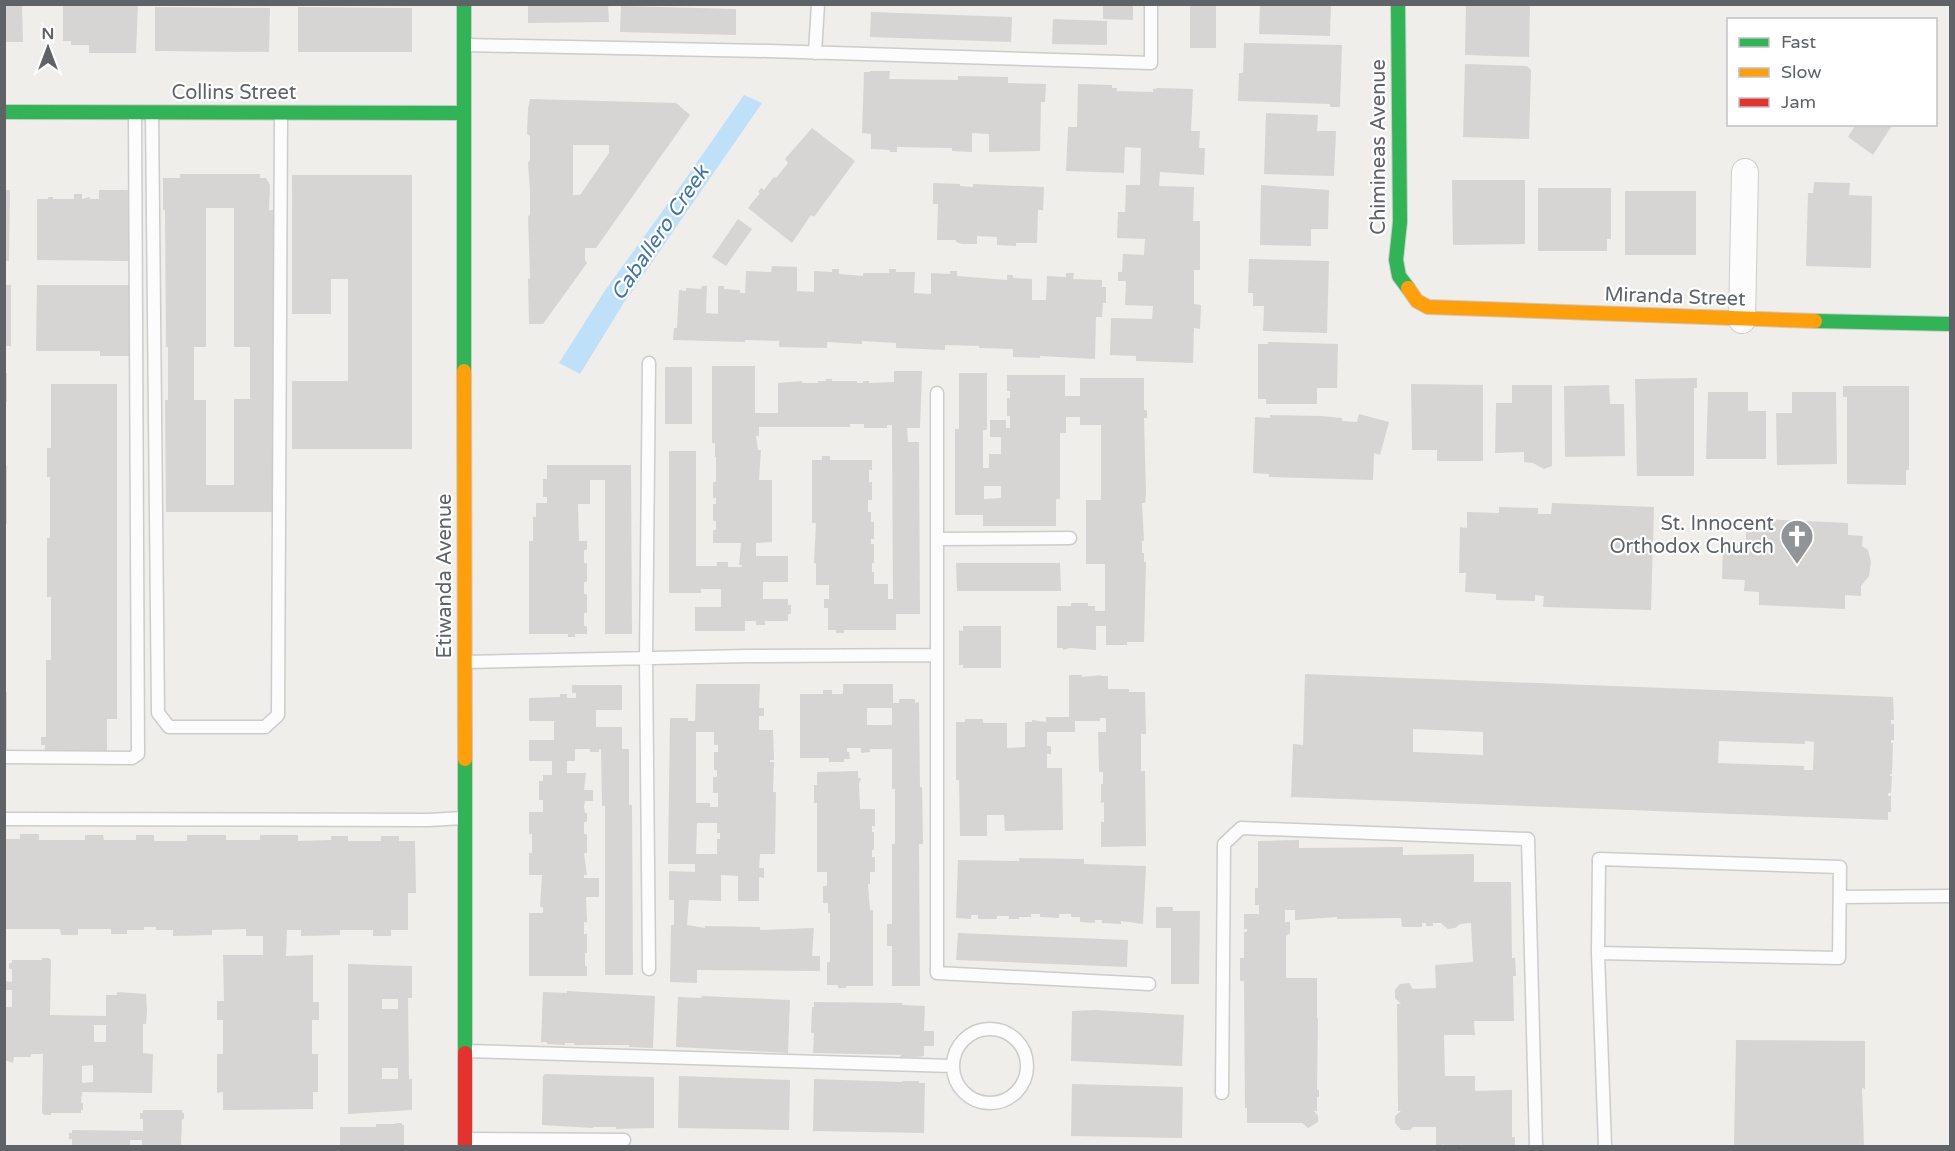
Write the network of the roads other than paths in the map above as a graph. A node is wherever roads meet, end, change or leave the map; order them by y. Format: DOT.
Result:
graph roads {
  1 [pos="464,4"];
  2 [pos="818,4"];
  3 [pos="1151,4"];
  4 [pos="1398,4"];
  5 [pos="464,45"];
  6 [pos="814,53"];
  7 [pos="4,112"];
  8 [pos="135,113"];
  9 [pos="152,113"];
  10 [pos="281,113"];
  11 [pos="464,113"];
  12 [pos="1745,172"];
  13 [pos="1407,288"];
  14 [pos="1742,320"];
  15 [pos="1950,324"];
  16 [pos="649,363"];
  17 [pos="937,393"];
  18 [pos="1070,538"];
  19 [pos="938,539"];
  20 [pos="938,655"];
  21 [pos="646,658"];
  22 [pos="465,662"];
  23 [pos="4,758"];
  24 [pos="465,818"];
  25 [pos="4,819"];
  26 [pos="1950,896"];
  27 [pos="1840,897"];
  28 [pos="1598,953"];
  29 [pos="649,969"];
  30 [pos="1149,984"];
  31 [pos="465,1051"];
  32 [pos="952,1066"];
  33 [pos="1222,1093"];
  34 [pos="624,1140"];
  35 [pos="465,1143"];
  36 [pos="1536,1146"];
  37 [pos="1605,1146"];
  1 -- 5 [label="street, Etiwanda Avenue"];
  2 -- 6 [label="lane"];
  3 -- 6 [label="lane"];
  4 -- 13 [label="street, Chimineas Avenue"];
  5 -- 6 [label="lane"];
  5 -- 11 [label="street, Etiwanda Avenue"];
  7 -- 8 [label="street, Collins Street"];
  8 -- 9 [label="street, Collins Street"];
  8 -- 23 [label="lane"];
  9 -- 10 [label="street, Collins Street"];
  9 -- 10 [label="lane"];
  10 -- 11 [label="street, Collins Street"];
  11 -- 22 [label="street, Etiwanda Avenue"];
  12 -- 14 [label="street"];
  13 -- 14 [label="street, Miranda Street"];
  14 -- 15 [label="street, Miranda Street"];
  16 -- 21 [label="lane"];
  17 -- 19 [label="lane"];
  18 -- 19 [label="lane"];
  19 -- 20 [label="lane"];
  20 -- 21 [label="lane"];
  20 -- 30 [label="lane"];
  21 -- 22 [label="lane"];
  21 -- 29 [label="lane"];
  22 -- 24 [label="street, Etiwanda Avenue"];
  24 -- 25 [label="lane"];
  24 -- 31 [label="street, Etiwanda Avenue"];
  26 -- 27 [label="lane"];
  27 -- 28 [label="lane"];
  27 -- 28 [label="lane"];
  28 -- 37 [label="lane"];
  31 -- 32 [label="lane"];
  31 -- 35 [label="street, Etiwanda Avenue"];
  32 -- 32 [label="lane"];
  33 -- 36 [label="lane"];
  34 -- 35 [label="lane"];
}
